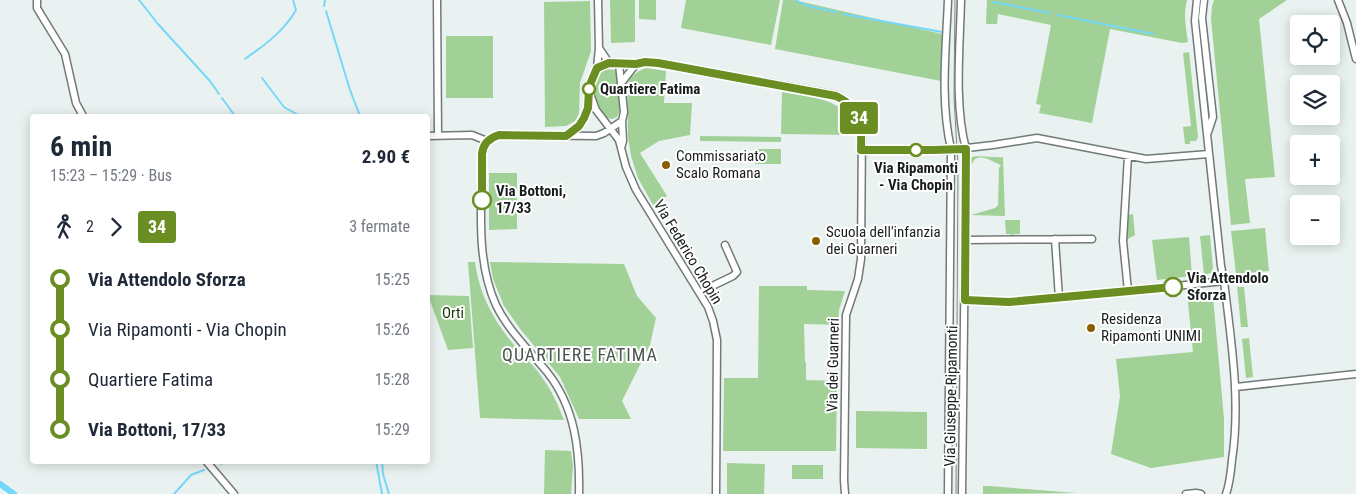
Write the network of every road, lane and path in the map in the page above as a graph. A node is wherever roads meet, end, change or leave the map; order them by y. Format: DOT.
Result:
graph roads {
  1 [pos="37,0"];
  2 [pos="437,0"];
  3 [pos="598,0"];
  4 [pos="948,0"];
  5 [pos="961,0"];
  6 [pos="1197,0"];
  7 [pos="1204,0"];
  8 [pos="1338,0"];
  9 [pos="599,48"];
  10 [pos="1356,59"];
  11 [pos="609,63"];
  12 [pos="619,64"];
  13 [pos="636,64"];
  14 [pos="597,68"];
  15 [pos="622,82"];
  16 [pos="589,91"];
  17 [pos="82,114"];
  18 [pos="622,121"];
  19 [pos="610,126"];
  20 [pos="430,136"];
  21 [pos="438,136"];
  22 [pos="566,136"];
  23 [pos="1207,136"];
  24 [pos="487,141"];
  25 [pos="622,146"];
  26 [pos="951,149"];
  27 [pos="966,149"];
  28 [pos="861,150"];
  29 [pos="1209,154"];
  30 [pos="1128,156"];
  31 [pos="1055,239"];
  32 [pos="1092,239"];
  33 [pos="965,240"];
  34 [pos="725,245"];
  35 [pos="1224,281"];
  36 [pos="704,290"];
  37 [pos="1128,291"];
  38 [pos="1059,298"];
  39 [pos="965,300"];
  40 [pos="1356,374"];
  41 [pos="1236,386"];
  42 [pos="210,465"];
  43 [pos="234,494"];
  44 [pos="579,494"];
  45 [pos="716,494"];
  46 [pos="845,494"];
  47 [pos="948,494"];
  48 [pos="962,494"];
  49 [pos="1186,494"];
  50 [pos="1202,494"];
  51 [pos="1226,494"];
  1 -- 17 [label="street"];
  2 -- 21 [label="street"];
  3 -- 9 [label="street"];
  4 -- 26 [label="street, Via Giuseppe Ripamonti"];
  5 -- 27 [label="street, Via Giuseppe Ripamonti"];
  6 -- 23 [label="street"];
  7 -- 23 [label="street"];
  8 -- 10 [label="street"];
  9 -- 11 [label="street"];
  9 -- 14 [label="street"];
  11 -- 12 [label="street"];
  11 -- 14 [label="street"];
  12 -- 13 [label="street"];
  12 -- 15 [label="street, Via Federico Chopin"];
  13 -- 15 [label="street"];
  13 -- 28 [label="street"];
  14 -- 16 [label="street"];
  15 -- 18 [label="street, Via Federico Chopin"];
  16 -- 19 [label="street, Via Federico Chopin"];
  16 -- 22 [label="street"];
  18 -- 19 [label="street"];
  18 -- 25 [label="street, Via Federico Chopin"];
  19 -- 22 [label="street"];
  19 -- 25 [label="street, Via Federico Chopin"];
  20 -- 21 [label="street"];
  21 -- 24 [label="street"];
  22 -- 24 [label="street"];
  23 -- 29 [label="street"];
  24 -- 44 [label="street"];
  25 -- 45 [label="street, Via Federico Chopin"];
  26 -- 27 [label="street"];
  26 -- 28 [label="street"];
  26 -- 47 [label="street, Via Giuseppe Ripamonti"];
  27 -- 30 [label="street"];
  27 -- 33 [label="street, Via Giuseppe Ripamonti"];
  28 -- 46 [label="street, Via dei Guarneri"];
  29 -- 30 [label="street"];
  29 -- 35 [label="street"];
  30 -- 37 [label="street"];
  31 -- 32 [label="street"];
  31 -- 33 [label="street"];
  31 -- 38 [label="street"];
  33 -- 39 [label="street, Via Giuseppe Ripamonti"];
  34 -- 36 [label="street, Via Federico Chopin"];
  35 -- 37 [label="street"];
  35 -- 41 [label="street"];
  37 -- 38 [label="street"];
  38 -- 39 [label="street"];
  39 -- 48 [label="street, Via Giuseppe Ripamonti"];
  40 -- 41 [label="street"];
  41 -- 51 [label="street"];
  42 -- 43 [label="street"];
  49 -- 50 [label="street"];
}
